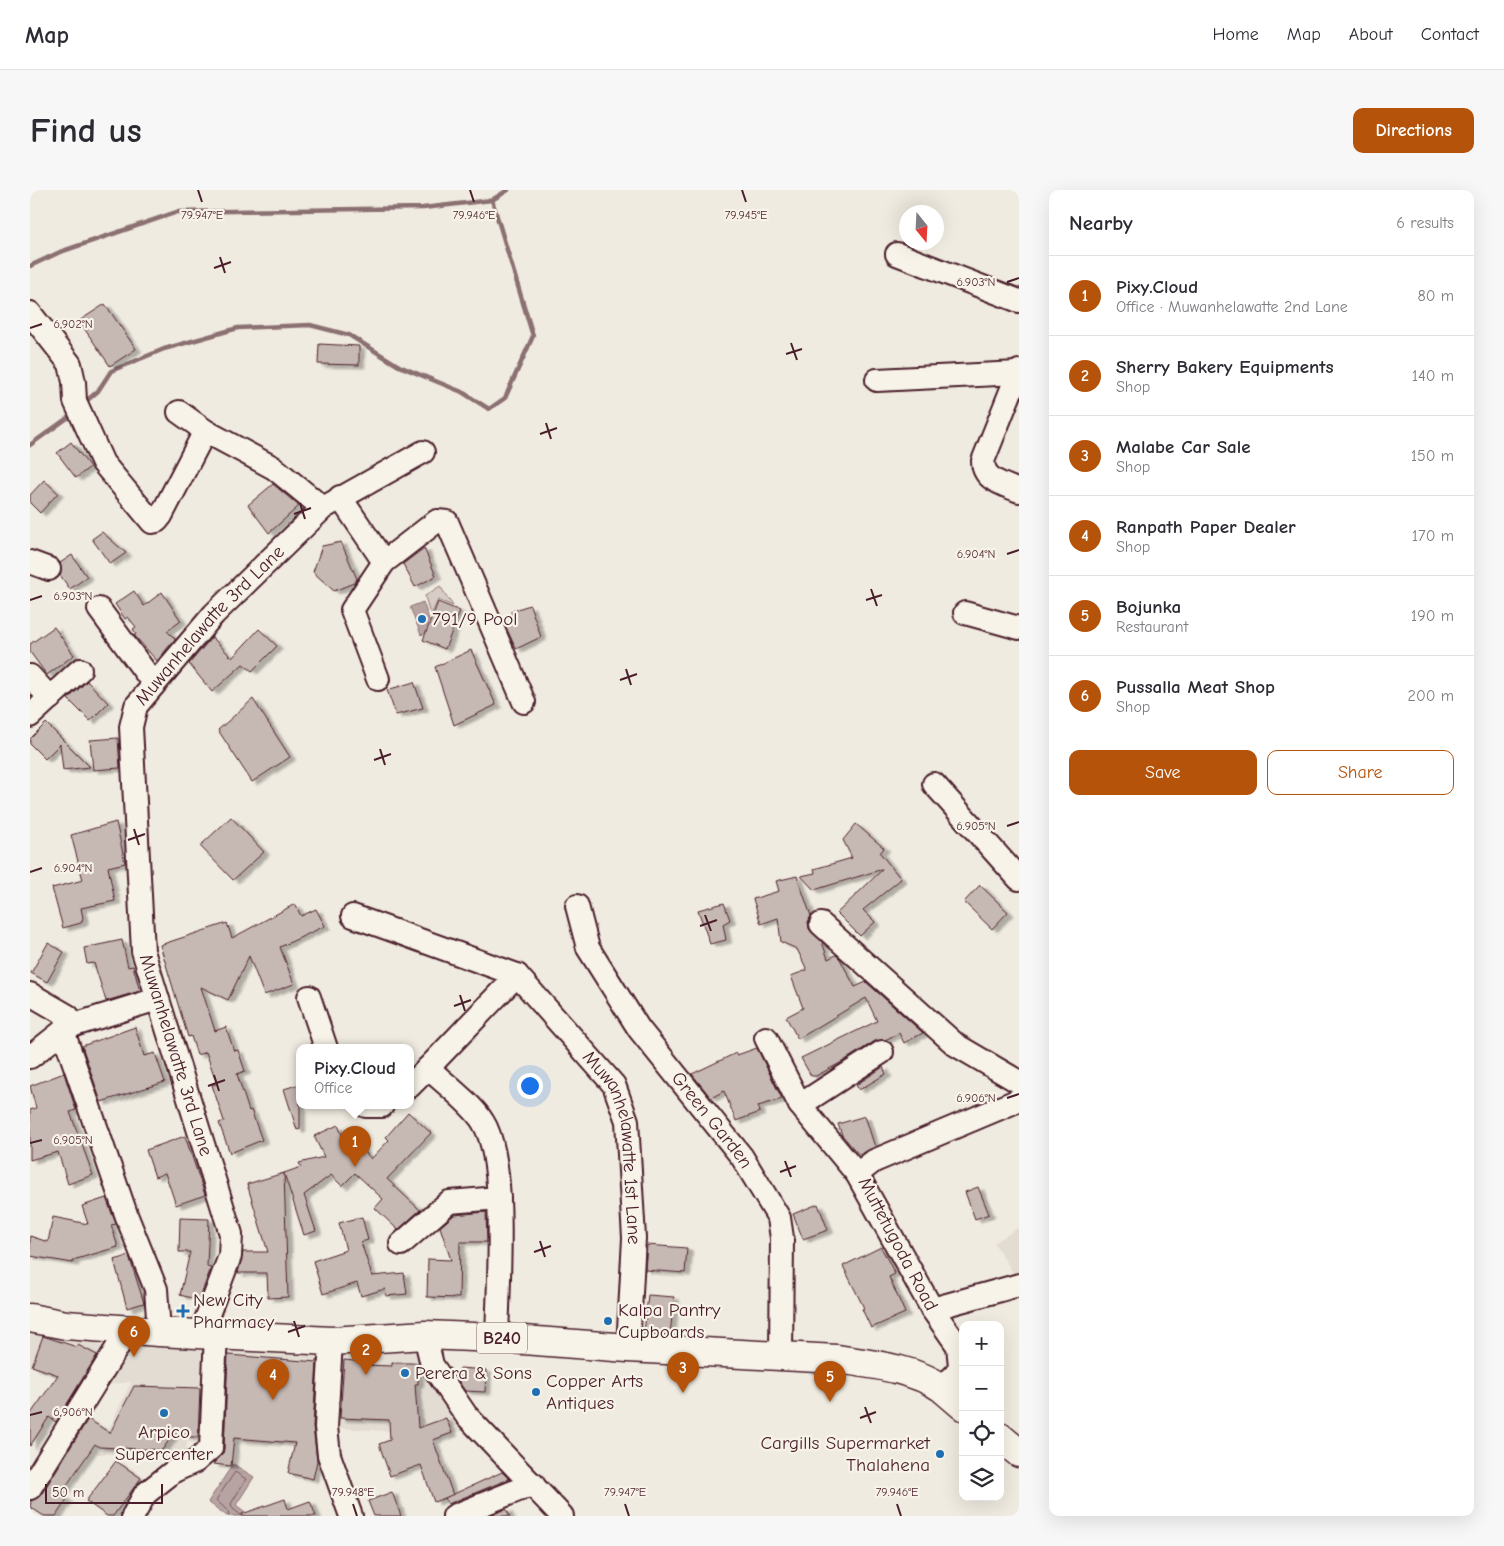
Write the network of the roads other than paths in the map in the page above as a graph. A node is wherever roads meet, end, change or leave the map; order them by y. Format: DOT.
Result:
graph roads {
  1 [pos="897,254"];
  2 [pos="1019,301"];
  3 [pos="32,319"];
  4 [pos="1019,372"];
  5 [pos="877,380"];
  6 [pos="179,412"];
  7 [pos="207,432"];
  8 [pos="423,452"];
  9 [pos="1019,491"];
  10 [pos="331,503"];
  11 [pos="384,562"];
  12 [pos="99,609"];
  13 [pos="965,613"];
  14 [pos="1019,628"];
  15 [pos="80,670"];
  16 [pos="30,676"];
  17 [pos="378,679"];
  18 [pos="154,684"];
  19 [pos="50,698"];
  20 [pos="524,702"];
  21 [pos="30,716"];
  22 [pos="934,784"];
  23 [pos="1019,879"];
  24 [pos="578,906"];
  25 [pos="352,916"];
  26 [pos="821,924"];
  27 [pos="517,975"];
  28 [pos="30,994"];
  29 [pos="308,997"];
  30 [pos="157,999"];
  31 [pos="68,1028"];
  32 [pos="766,1038"];
  33 [pos="325,1044"];
  34 [pos="882,1052"];
  35 [pos="30,1057"];
  36 [pos="428,1068"];
  37 [pos="414,1082"];
  38 [pos="1019,1082"];
  39 [pos="1019,1100"];
  40 [pos="800,1105"];
  41 [pos="857,1174"];
  42 [pos="499,1198"];
  43 [pos="401,1244"];
  44 [pos="1019,1286"];
  45 [pos="932,1309"];
  46 [pos="30,1318"];
  47 [pos="128,1330"];
  48 [pos="159,1332"];
  49 [pos="208,1333"];
  50 [pos="425,1336"];
  51 [pos="497,1338"];
  52 [pos="331,1341"];
  53 [pos="628,1348"];
  54 [pos="781,1356"];
  55 [pos="941,1388"];
  56 [pos="959,1403"];
  57 [pos="1004,1440"];
  58 [pos="1019,1453"];
  59 [pos="533,1484"];
  60 [pos="30,1488"];
  61 [pos="133,1516"];
  62 [pos="352,1516"];
  63 [pos="454,1516"];
  64 [pos="562,1516"];
  1 -- 2 [label="street"];
  3 -- 7 [label="street"];
  4 -- 5 [label="street"];
  4 -- 9 [label="street"];
  6 -- 7 [label="street"];
  7 -- 10 [label="street"];
  8 -- 10 [label="street, Muwanhelawatte 3rd Lane"];
  10 -- 11 [label="street"];
  10 -- 18 [label="street, Muwanhelawatte 3rd Lane"];
  11 -- 17 [label="street"];
  11 -- 20 [label="street"];
  12 -- 18 [label="street"];
  13 -- 14 [label="street"];
  15 -- 19 [label="street"];
  16 -- 19 [label="street"];
  18 -- 30 [label="street, Muwanhelawatte 3rd Lane"];
  19 -- 21 [label="street"];
  22 -- 23 [label="street"];
  24 -- 54 [label="street, Green Garden"];
  25 -- 27 [label="street"];
  26 -- 38 [label="street"];
  27 -- 36 [label="street"];
  27 -- 53 [label="street, Muwanhelawatte 1st Lane"];
  28 -- 31 [label="street"];
  29 -- 33 [label="street"];
  30 -- 31 [label="street"];
  30 -- 49 [label="street, Muwanhelawatte 3rd Lane"];
  31 -- 35 [label="street"];
  31 -- 48 [label="street"];
  32 -- 40 [label="street"];
  34 -- 40 [label="street"];
  36 -- 37 [label="street"];
  36 -- 42 [label="street"];
  39 -- 41 [label="street, Muttetugoda Road"];
  40 -- 41 [label="street"];
  41 -- 45 [label="street, Muttetugoda Road"];
  42 -- 43 [label="street"];
  42 -- 51 [label="street"];
  44 -- 45 [label="street"];
  45 -- 55 [label="street, Muttetugoda Road"];
  46 -- 47 [label="main road, B240"];
  47 -- 48 [label="main road, B240"];
  47 -- 60 [label="street"];
  48 -- 49 [label="main road, B240"];
  49 -- 52 [label="main road, B240"];
  49 -- 61 [label="street, Muwanhelawatte 3rd Lane"];
  50 -- 51 [label="main road, B240"];
  50 -- 52 [label="main road, B240"];
  50 -- 59 [label="street"];
  51 -- 53 [label="main road, B240"];
  52 -- 62 [label="street"];
  53 -- 54 [label="main road, B240"];
  54 -- 55 [label="main road, B240"];
  55 -- 56 [label="main road, B240"];
  57 -- 58 [label="main road"];
  59 -- 63 [label="street"];
  59 -- 64 [label="street"];
}
